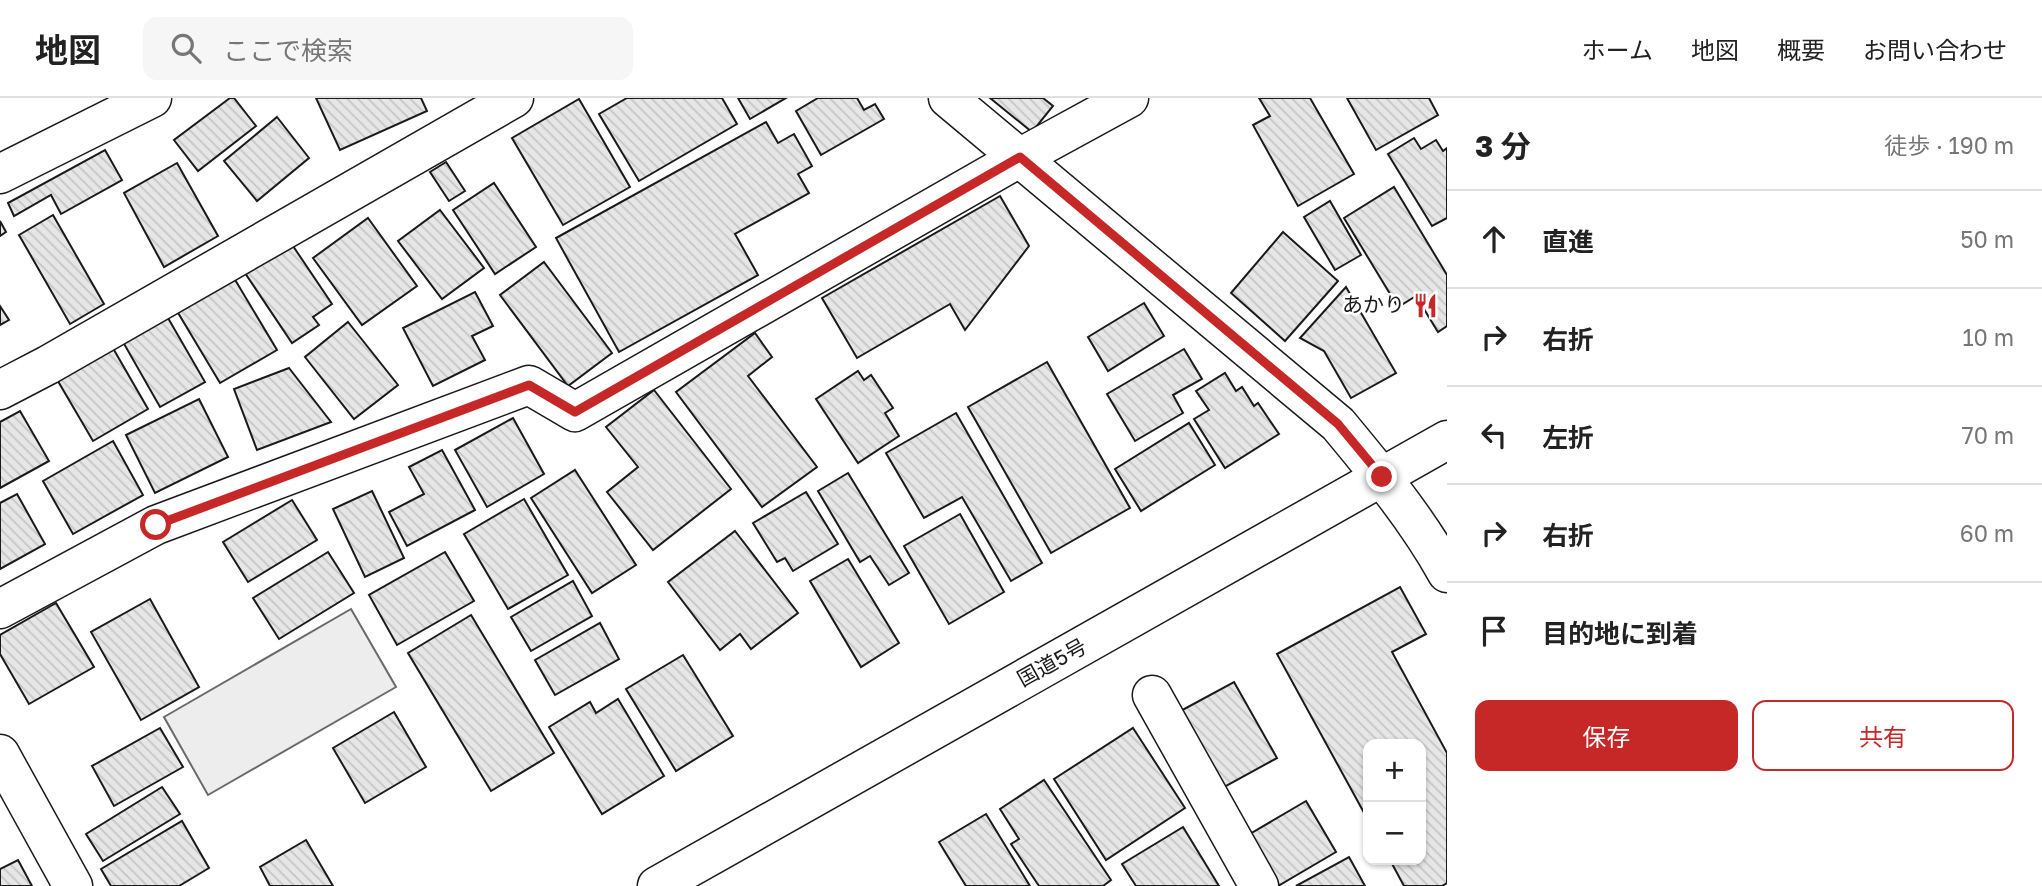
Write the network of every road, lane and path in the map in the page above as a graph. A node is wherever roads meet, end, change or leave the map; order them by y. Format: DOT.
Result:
graph roads {
  1 [pos="152,98"];
  2 [pos="514,98"];
  3 [pos="948,98"];
  4 [pos="1129,98"];
  5 [pos="1020,157"];
  6 [pos="0,174"];
  7 [pos="0,390"];
  8 [pos="1447,440"];
  9 [pos="1382,477"];
  10 [pos="1447,573"];
  11 [pos="0,609"];
  12 [pos="1152,695"];
  13 [pos="0,754"];
  14 [pos="73,886"];
  15 [pos="657,886"];
  16 [pos="1259,886"];
  1 -- 6 [label="main road"];
  2 -- 7 [label="main road"];
  3 -- 5 [label="main road"];
  4 -- 5 [label="main road"];
  5 -- 9 [label="main road"];
  5 -- 11 [label="main road"];
  8 -- 9 [label="main road, 国道5号"];
  9 -- 10 [label="main road"];
  9 -- 15 [label="main road, 国道5号"];
  12 -- 16 [label="main road"];
  13 -- 14 [label="main road"];
}
